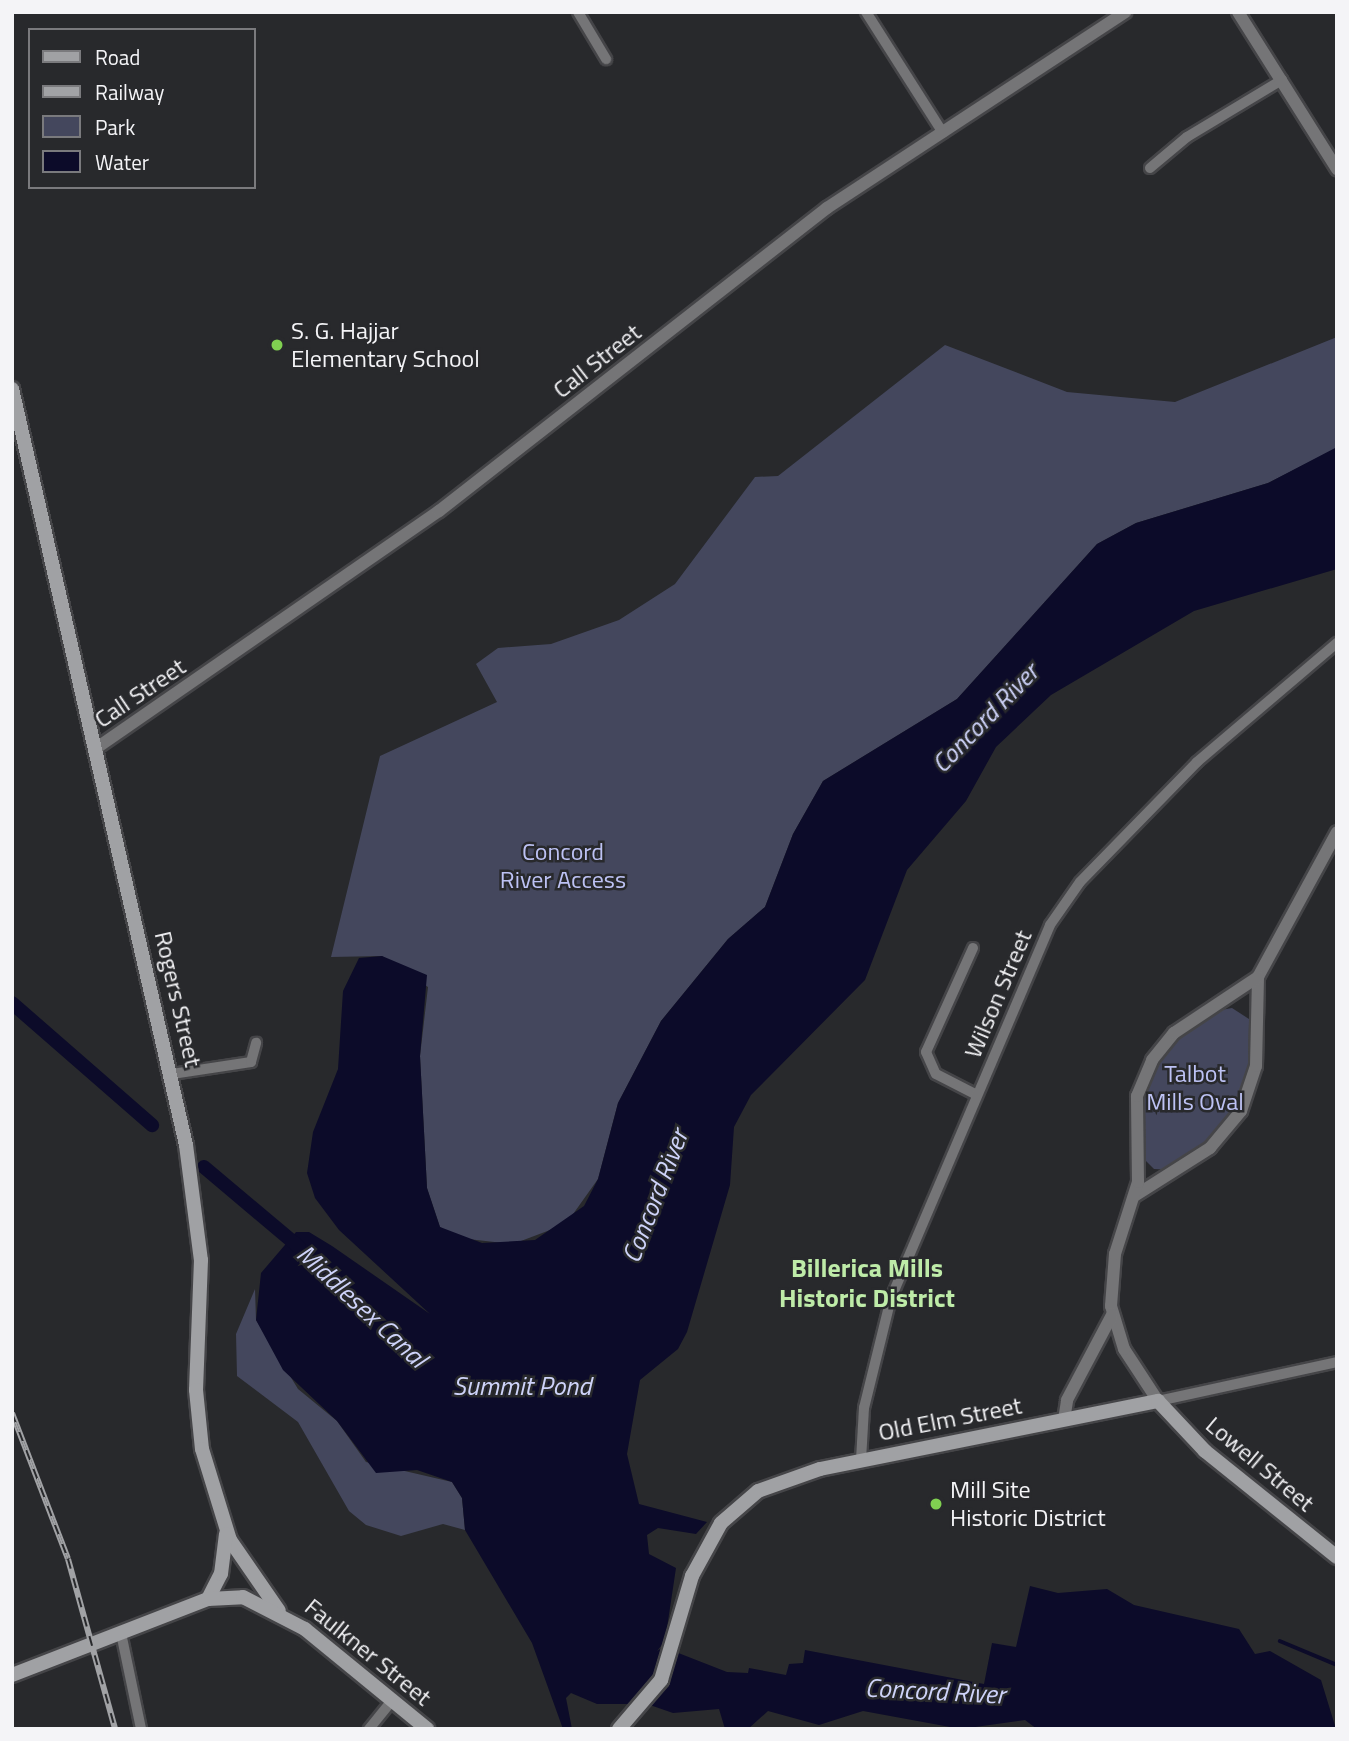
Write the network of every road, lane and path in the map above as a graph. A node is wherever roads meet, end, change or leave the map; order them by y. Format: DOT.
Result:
graph roads {
  1 [pos="579,12"];
  2 [pos="866,12"];
  3 [pos="1125,12"];
  4 [pos="1238,12"];
  5 [pos="606,58"];
  6 [pos="1282,80"];
  7 [pos="943,133"];
  8 [pos="1150,168"];
  9 [pos="1337,169"];
  10 [pos="12,390"];
  11 [pos="1337,643"];
  12 [pos="98,747"];
  13 [pos="1337,832"];
  14 [pos="973,948"];
  15 [pos="1258,977"];
  16 [pos="256,1043"];
  17 [pos="172,1074"];
  18 [pos="977,1095"];
  19 [pos="1136,1195"];
  20 [pos="1112,1315"];
  21 [pos="1337,1362"];
  22 [pos="1158,1401"];
  23 [pos="1064,1420"];
  24 [pos="861,1460"];
  25 [pos="226,1530"];
  26 [pos="1337,1557"];
  27 [pos="208,1599"];
  28 [pos="279,1611"];
  29 [pos="121,1633"];
  30 [pos="12,1675"];
  31 [pos="392,1700"];
  32 [pos="141,1729"];
  33 [pos="369,1729"];
  34 [pos="427,1729"];
  35 [pos="619,1729"];
  1 -- 5 [label="street"];
  2 -- 7 [label="street"];
  3 -- 7 [label="street, Call Street"];
  4 -- 6 [label="street"];
  6 -- 8 [label="street"];
  6 -- 9 [label="street"];
  7 -- 12 [label="street, Call Street"];
  10 -- 12 [label="main road, Rogers Street"];
  11 -- 18 [label="street, Wilson Street"];
  12 -- 17 [label="main road, Rogers Street"];
  13 -- 15 [label="street"];
  14 -- 18 [label="street"];
  15 -- 19 [label="street"];
  15 -- 19 [label="street"];
  16 -- 17 [label="street"];
  17 -- 25 [label="main road, Rogers Street"];
  18 -- 24 [label="street, Wilson Street"];
  19 -- 20 [label="street"];
  20 -- 22 [label="street"];
  20 -- 23 [label="street"];
  21 -- 22 [label="street, Old Elm Street"];
  22 -- 23 [label="main road, Old Elm Street"];
  22 -- 26 [label="main road, Lowell Street"];
  23 -- 24 [label="main road, Old Elm Street"];
  24 -- 35 [label="main road, Old Elm Street"];
  25 -- 27 [label="main road"];
  25 -- 28 [label="main road, Rogers Street"];
  27 -- 28 [label="main road"];
  27 -- 29 [label="main road"];
  28 -- 31 [label="main road, Faulkner Street"];
  29 -- 30 [label="main road"];
  29 -- 32 [label="street"];
  31 -- 33 [label="street"];
  31 -- 34 [label="main road, Faulkner Street"];
}
